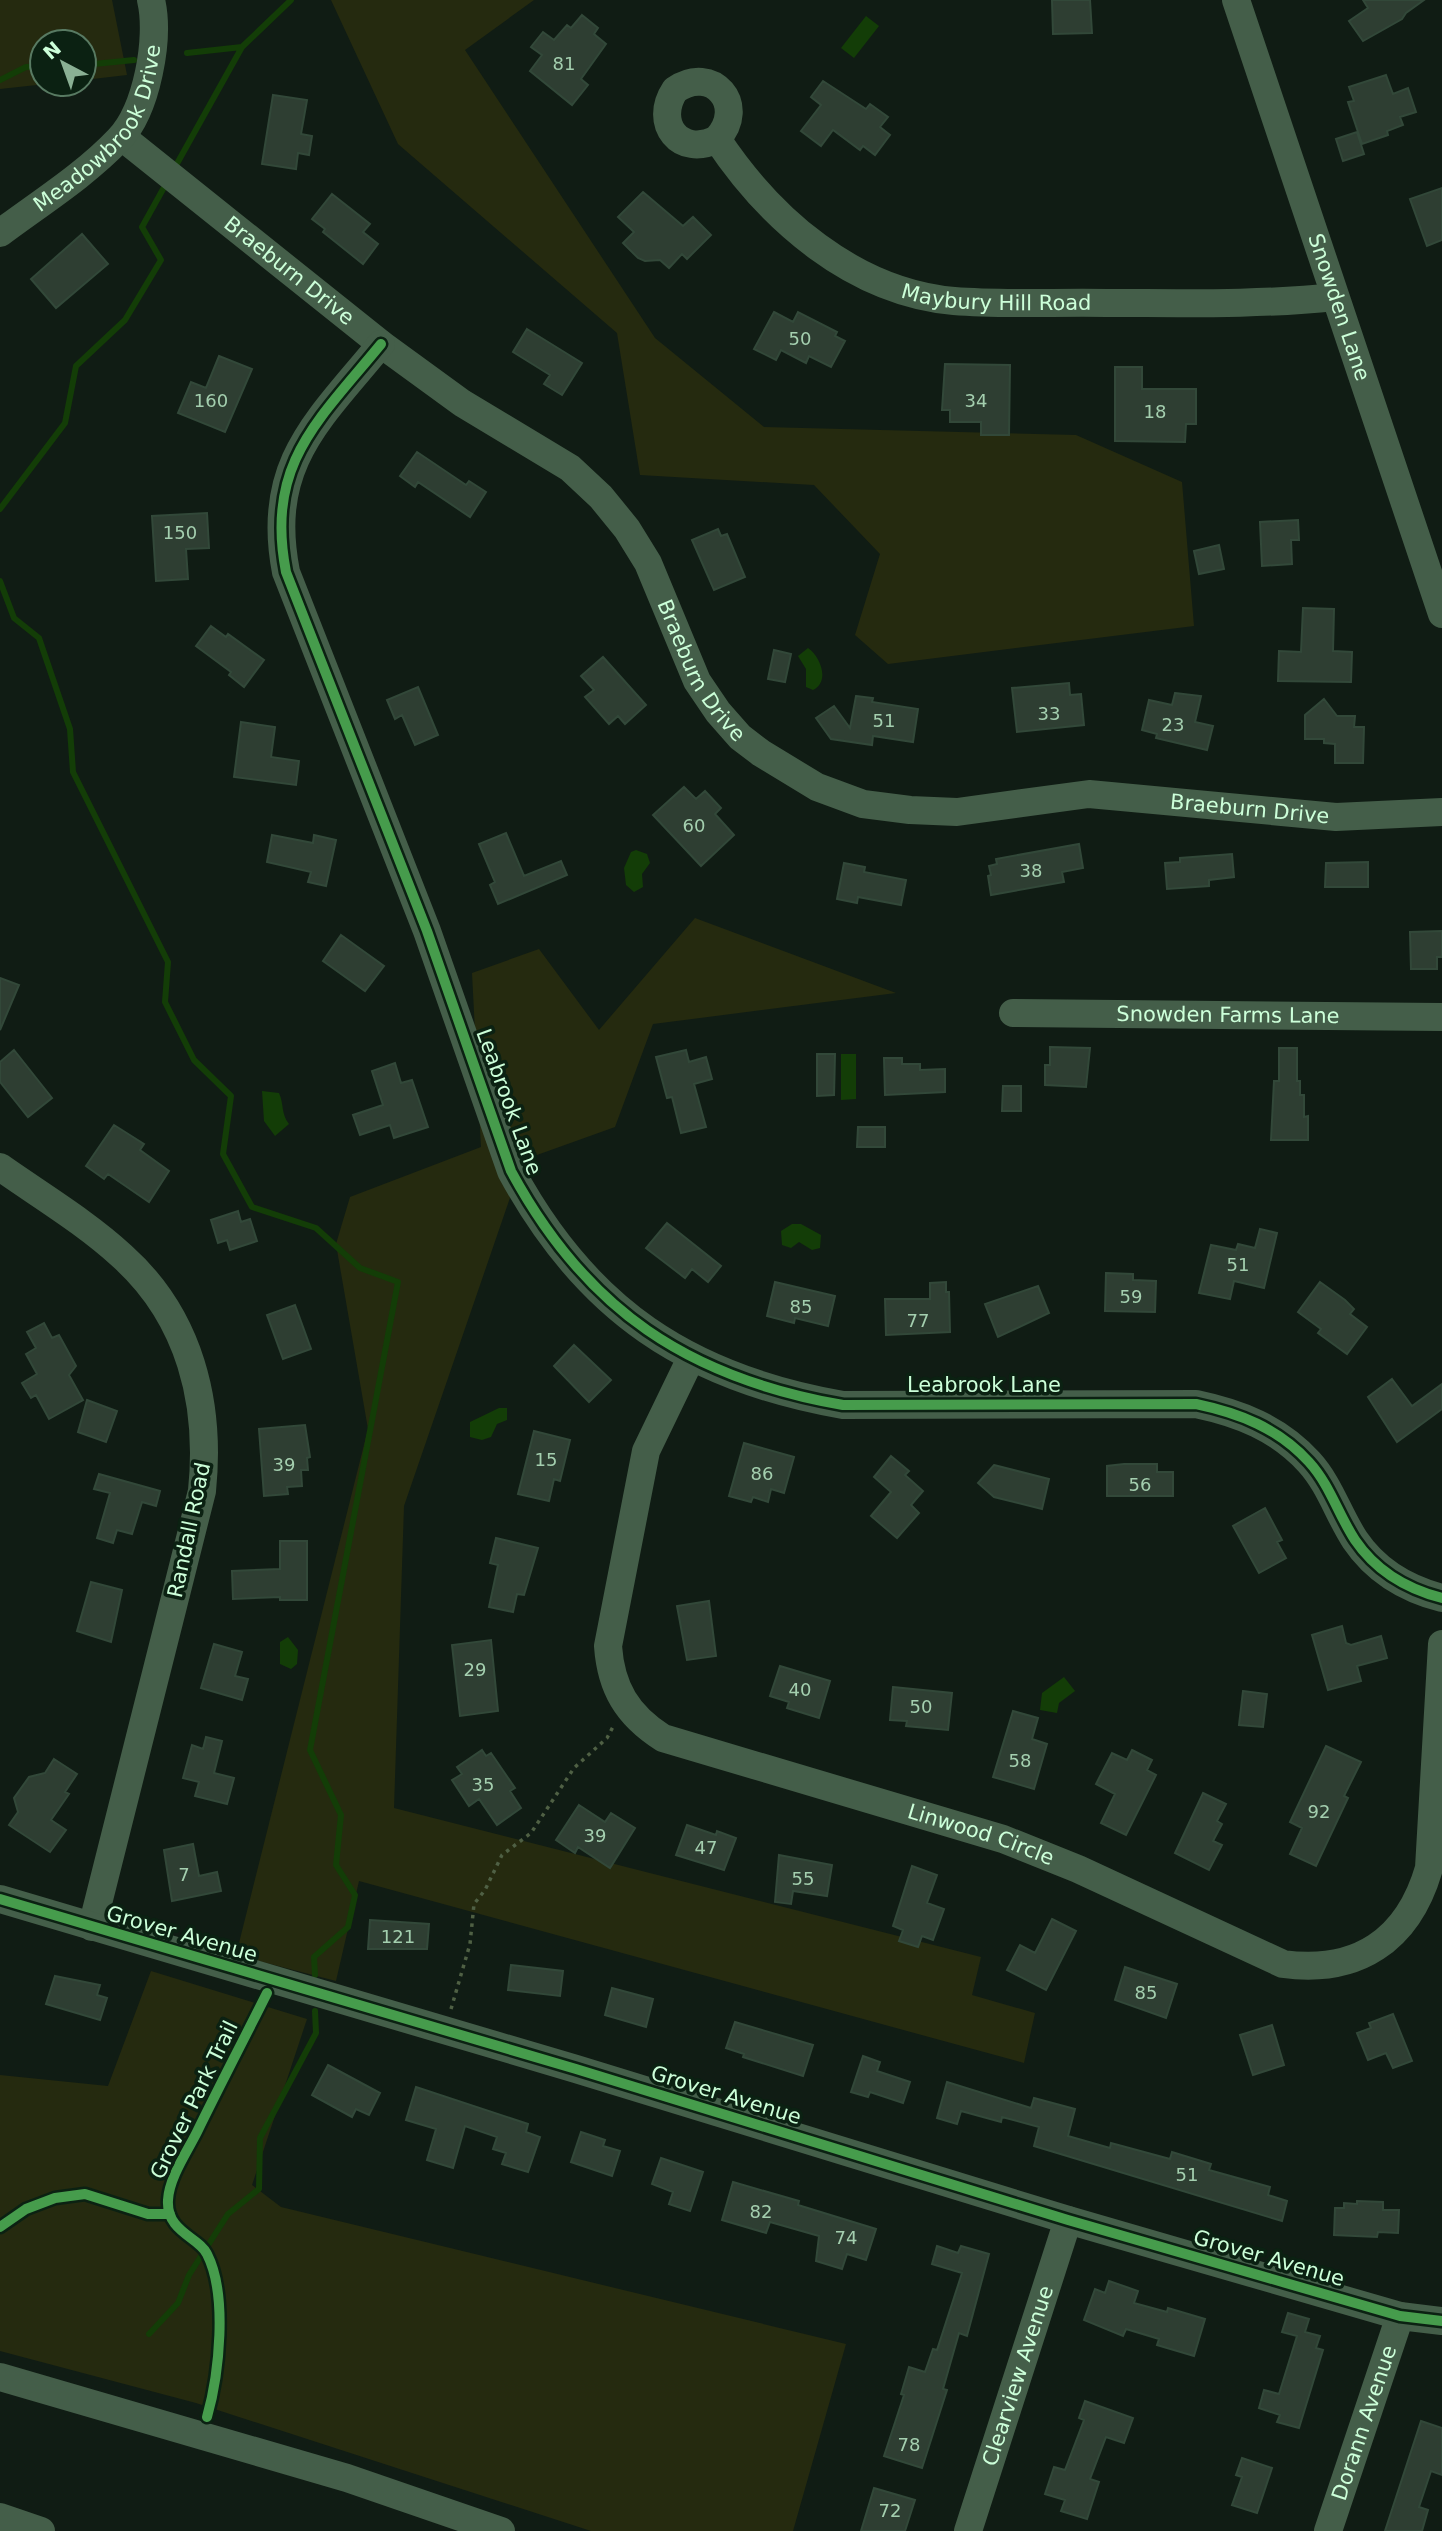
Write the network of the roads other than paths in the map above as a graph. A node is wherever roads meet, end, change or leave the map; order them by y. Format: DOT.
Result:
graph roads {
  1 [pos="151,0"];
  2 [pos="1236,0"];
  3 [pos="122,137"];
  4 [pos="717,139"];
  5 [pos="0,233"];
  6 [pos="1335,297"];
  7 [pos="381,344"];
  8 [pos="1442,614"];
  9 [pos="1442,812"];
  10 [pos="1013,1013"];
  11 [pos="1442,1017"];
  12 [pos="0,1167"];
  13 [pos="691,1358"];
  14 [pos="1442,1598"];
  15 [pos="1442,1644"];
  16 [pos="0,1899"];
  17 [pos="92,1927"];
  18 [pos="1068,2220"];
  19 [pos="1400,2316"];
  20 [pos="1442,2321"];
  21 [pos="0,2377"];
  22 [pos="0,2516"];
  23 [pos="41,2531"];
  24 [pos="502,2531"];
  25 [pos="968,2531"];
  26 [pos="1328,2531"];
  1 -- 3 [label="street, Meadowbrook Drive"];
  2 -- 6 [label="street, Snowden Lane"];
  3 -- 5 [label="street, Meadowbrook Drive"];
  3 -- 7 [label="street, Braeburn Drive"];
  4 -- 6 [label="street, Maybury Hill Road"];
  6 -- 8 [label="street, Snowden Lane"];
  7 -- 9 [label="street, Braeburn Drive"];
  7 -- 13 [label="street, Leabrook Lane"];
  10 -- 11 [label="street, Snowden Farms Lane"];
  12 -- 17 [label="street, Randall Road"];
  13 -- 14 [label="street, Leabrook Lane"];
  13 -- 15 [label="street, Linwood Circle"];
  16 -- 17 [label="street, Grover Avenue"];
  17 -- 18 [label="street, Grover Avenue"];
  18 -- 19 [label="street, Grover Avenue"];
  18 -- 25 [label="street, Clearview Avenue"];
  19 -- 20 [label="street, Grover Avenue"];
  19 -- 26 [label="street, Dorann Avenue"];
  21 -- 24 [label="street"];
  22 -- 23 [label="street"];
}
